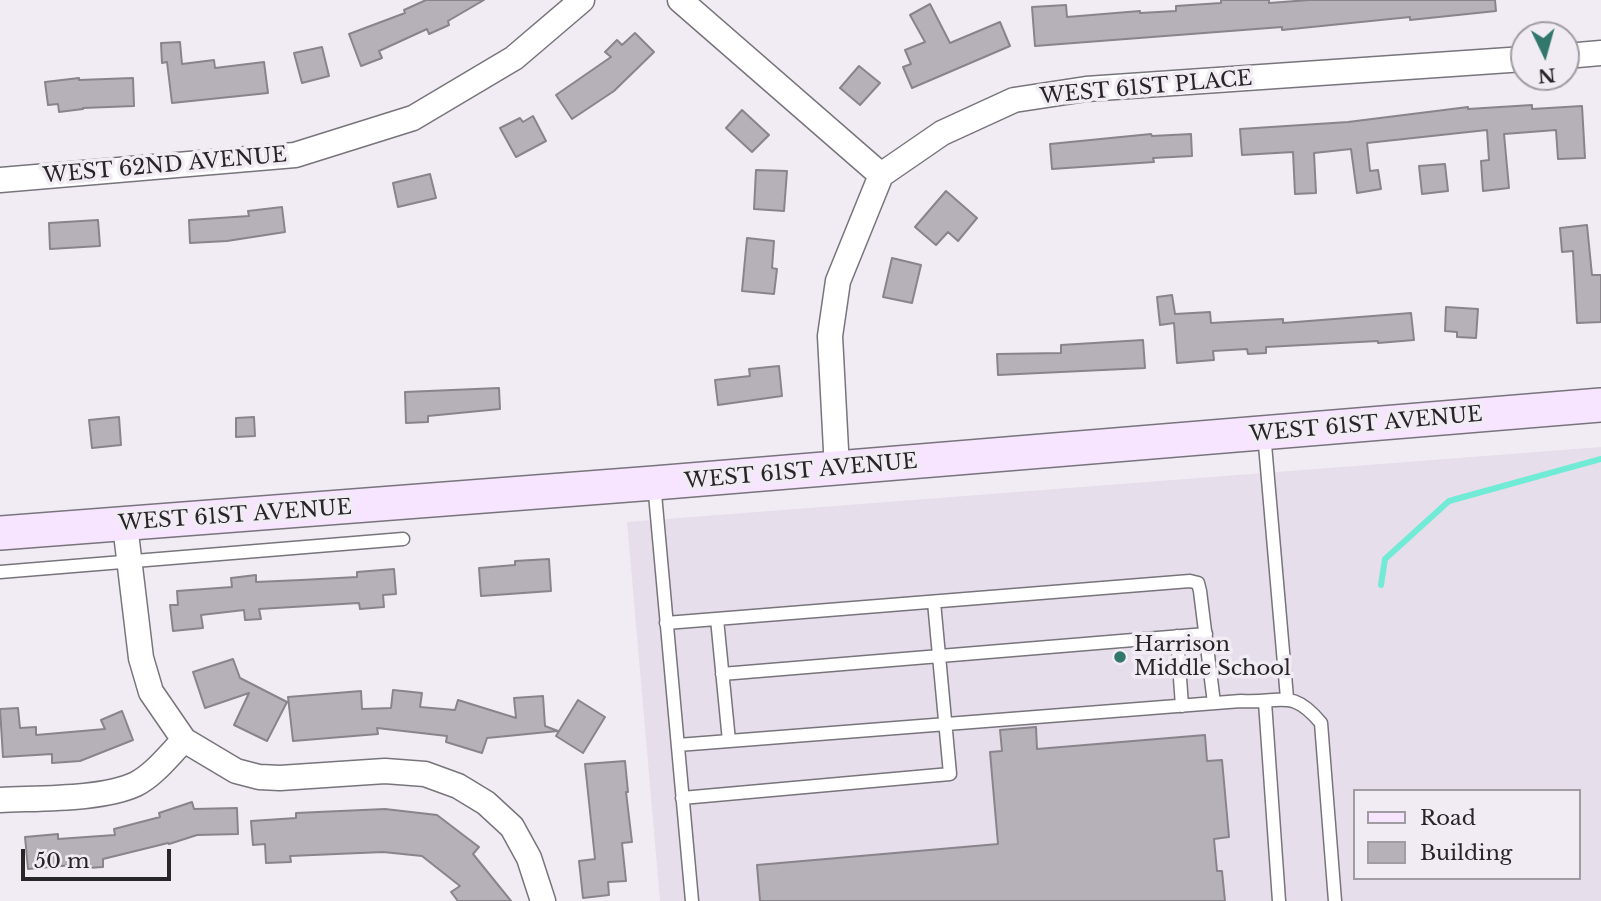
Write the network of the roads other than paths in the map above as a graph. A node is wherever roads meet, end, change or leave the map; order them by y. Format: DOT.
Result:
graph roads {
  1 [pos="582,0"];
  2 [pos="680,0"];
  3 [pos="1601,54"];
  4 [pos="1580,55"];
  5 [pos="1510,60"];
  6 [pos="881,175"];
  7 [pos="0,180"];
  8 [pos="1601,405"];
  9 [pos="1264,433"];
  10 [pos="837,469"];
  11 [pos="654,484"];
  12 [pos="125,525"];
  13 [pos="0,533"];
  14 [pos="403,539"];
  15 [pos="130,560"];
  16 [pos="0,572"];
  17 [pos="934,601"];
  18 [pos="717,619"];
  19 [pos="667,623"];
  20 [pos="1206,634"];
  21 [pos="1177,636"];
  22 [pos="939,656"];
  23 [pos="722,674"];
  24 [pos="1287,698"];
  25 [pos="1265,702"];
  26 [pos="1214,703"];
  27 [pos="1182,706"];
  28 [pos="945,724"];
  29 [pos="184,740"];
  30 [pos="729,741"];
  31 [pos="678,746"];
  32 [pos="682,798"];
  33 [pos="0,800"];
  34 [pos="543,901"];
  35 [pos="692,901"];
  36 [pos="1279,901"];
  37 [pos="1335,901"];
  1 -- 7 [label="street, WEST 62ND AVENUE"];
  2 -- 6 [label="street"];
  3 -- 4 [label="street"];
  5 -- 6 [label="street, WEST 61ST PLACE"];
  6 -- 10 [label="street"];
  8 -- 9 [label="main road, WEST 61ST AVENUE"];
  9 -- 10 [label="main road, WEST 61ST AVENUE"];
  9 -- 24 [label="lane"];
  10 -- 11 [label="main road, WEST 61ST AVENUE"];
  11 -- 12 [label="main road, WEST 61ST AVENUE"];
  11 -- 19 [label="lane"];
  12 -- 13 [label="main road, WEST 61ST AVENUE"];
  12 -- 15 [label="street"];
  14 -- 15 [label="lane"];
  15 -- 16 [label="lane"];
  15 -- 29 [label="street"];
  17 -- 18 [label="lane"];
  17 -- 20 [label="lane"];
  17 -- 22 [label="lane"];
  18 -- 19 [label="lane"];
  18 -- 23 [label="lane"];
  19 -- 31 [label="lane"];
  20 -- 21 [label="lane"];
  20 -- 26 [label="lane"];
  21 -- 22 [label="lane"];
  21 -- 27 [label="lane"];
  22 -- 23 [label="lane"];
  22 -- 28 [label="lane"];
  23 -- 30 [label="lane"];
  24 -- 25 [label="lane"];
  24 -- 37 [label="lane"];
  25 -- 26 [label="lane"];
  25 -- 36 [label="lane"];
  26 -- 27 [label="lane"];
  27 -- 28 [label="lane"];
  28 -- 30 [label="lane"];
  28 -- 32 [label="lane"];
  29 -- 33 [label="street"];
  29 -- 34 [label="street"];
  30 -- 31 [label="lane"];
  31 -- 32 [label="lane"];
  32 -- 35 [label="lane"];
}
